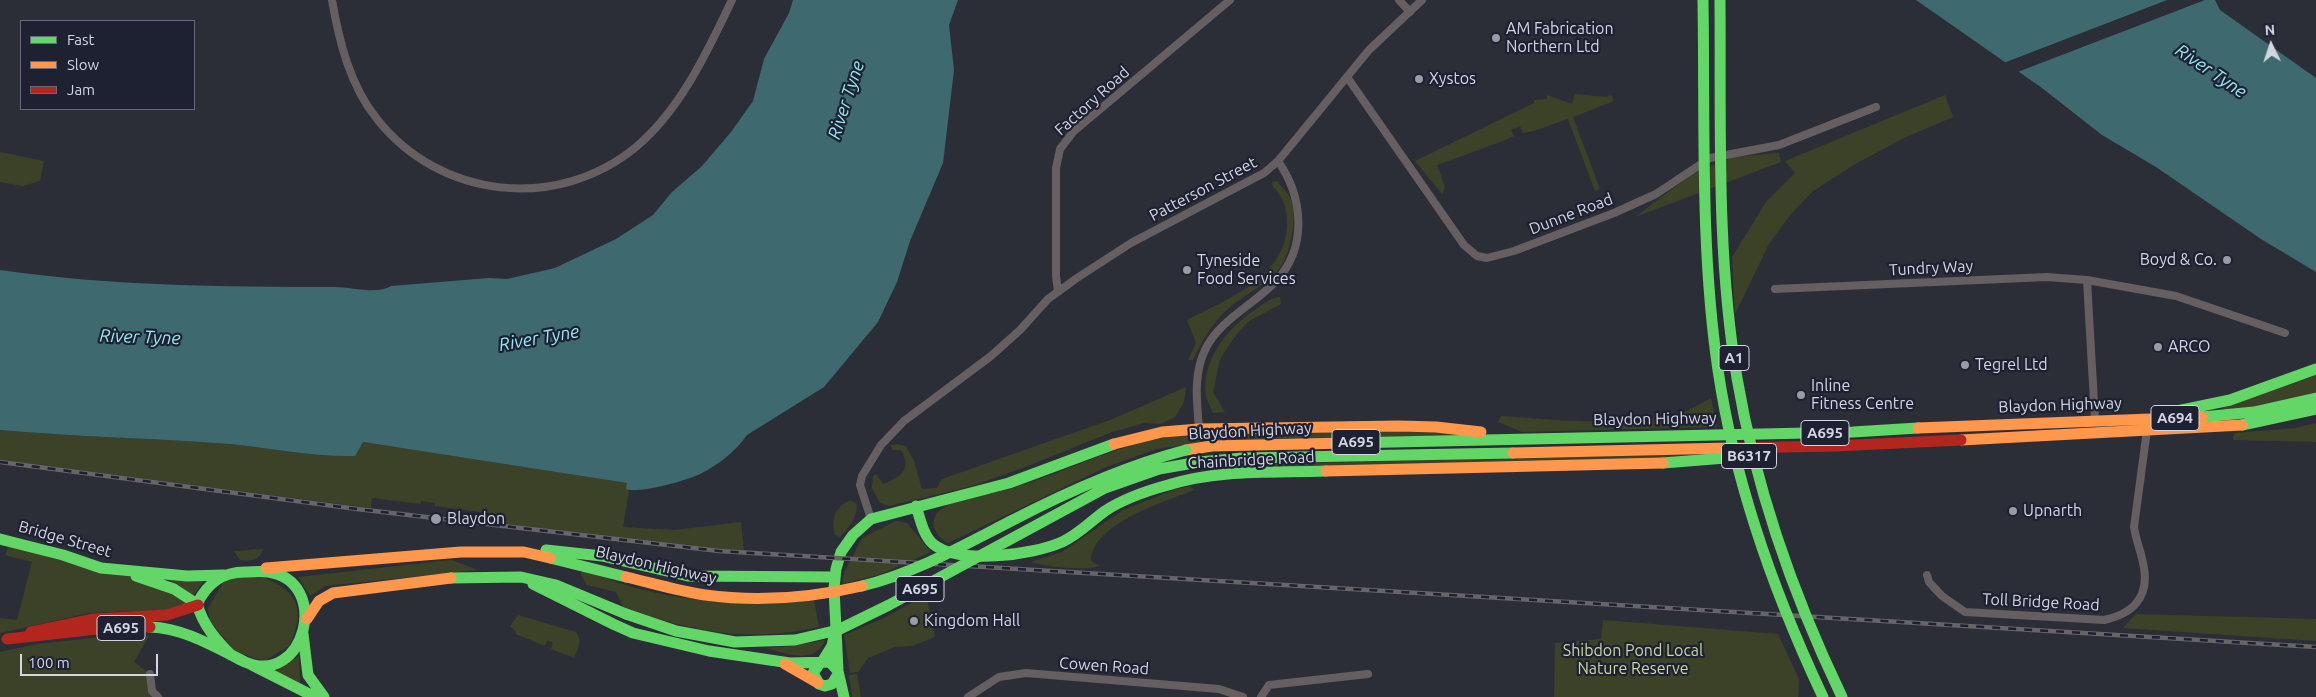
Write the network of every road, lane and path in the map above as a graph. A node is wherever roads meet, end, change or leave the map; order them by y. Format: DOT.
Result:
graph roads {
  1 [pos="332,0"];
  2 [pos="732,0"];
  3 [pos="1230,0"];
  4 [pos="1399,0"];
  5 [pos="1422,0"];
  6 [pos="1703,0"];
  7 [pos="1720,0"];
  8 [pos="1410,12"];
  9 [pos="1347,77"];
  10 [pos="1876,107"];
  11 [pos="1278,161"];
  12 [pos="2088,280"];
  13 [pos="1775,289"];
  14 [pos="1058,292"];
  15 [pos="2285,333"];
  16 [pos="2315,370"];
  17 [pos="2316,398"];
  18 [pos="2316,409"];
  19 [pos="2125,419"];
  20 [pos="2095,420"];
  21 [pos="1199,429"];
  22 [pos="2147,430"];
  23 [pos="1526,438"];
  24 [pos="1835,446"];
  25 [pos="916,506"];
  26 [pos="871,519"];
  27 [pos="0,540"];
  28 [pos="524,552"];
  29 [pos="122,571"];
  30 [pos="249,571"];
  31 [pos="224,575"];
  32 [pos="1927,575"];
  33 [pos="521,577"];
  34 [pos="834,577"];
  35 [pos="197,605"];
  36 [pos="307,620"];
  37 [pos="836,623"];
  38 [pos="304,634"];
  39 [pos="3,640"];
  40 [pos="231,655"];
  41 [pos="781,662"];
  42 [pos="821,662"];
  43 [pos="250,664"];
  44 [pos="838,673"];
  45 [pos="150,674"];
  46 [pos="1368,674"];
  47 [pos="820,684"];
  48 [pos="158,697"];
  49 [pos="315,697"];
  50 [pos="324,697"];
  51 [pos="830,697"];
  52 [pos="844,697"];
  53 [pos="968,697"];
  54 [pos="1243,697"];
  55 [pos="1261,697"];
  56 [pos="1823,697"];
  57 [pos="1842,697"];
  1 -- 2 [label="street"];
  3 -- 14 [label="street, Factory Road"];
  4 -- 8 [label="street"];
  5 -- 8 [label="street, Patterson Street"];
  6 -- 56 [label="main road, A1, bridge"];
  7 -- 57 [label="main road, A1, bridge"];
  8 -- 9 [label="street, Patterson Street"];
  9 -- 10 [label="street, Dunne Road"];
  9 -- 11 [label="street, Patterson Street"];
  11 -- 14 [label="street, Patterson Street"];
  11 -- 21 [label="street"];
  12 -- 13 [label="street, Tundry Way"];
  12 -- 15 [label="street, Tundry Way"];
  12 -- 20 [label="street"];
  14 -- 26 [label="street, Patterson Street"];
  16 -- 19 [label="main road, A695"];
  17 -- 19 [label="main road, Blaydon Highway / A694"];
  18 -- 22 [label="main road, Blaydon Highway / A695"];
  19 -- 20 [label="main road, Blaydon Highway / A695"];
  20 -- 23 [label="main road, Blaydon Highway / A695"];
  21 -- 23 [label="main road"];
  21 -- 25 [label="main road"];
  22 -- 24 [label="main road, Blaydon Highway / A695"];
  22 -- 32 [label="street, Toll Bridge Road"];
  23 -- 28 [label="main road, Blaydon Highway / A695, bridge"];
  24 -- 25 [label="main road, Chainbridge Road / B6317"];
  24 -- 33 [label="main road, Blaydon Highway / A695, bridge"];
  25 -- 26 [label="main road"];
  26 -- 34 [label="main road"];
  27 -- 29 [label="main road, Bridge Street"];
  28 -- 30 [label="main road, Blaydon Highway / A695"];
  28 -- 34 [label="main road"];
  29 -- 31 [label="main road, Bridge Street"];
  29 -- 35 [label="main road, Bridge Street"];
  30 -- 31 [label="main road"];
  30 -- 36 [label="main road"];
  31 -- 35 [label="main road"];
  33 -- 36 [label="main road, Blaydon Highway / A695"];
  33 -- 41 [label="main road"];
  34 -- 37 [label="main road"];
  35 -- 39 [label="main road, A695"];
  35 -- 40 [label="main road"];
  36 -- 38 [label="main road"];
  37 -- 42 [label="main road"];
  37 -- 44 [label="main road"];
  38 -- 43 [label="main road"];
  38 -- 50 [label="main road"];
  39 -- 40 [label="main road, A695"];
  40 -- 43 [label="main road"];
  41 -- 42 [label="main road"];
  41 -- 47 [label="main road"];
  42 -- 44 [label="main road"];
  42 -- 47 [label="main road"];
  43 -- 49 [label="main road"];
  44 -- 47 [label="main road"];
  44 -- 52 [label="main road"];
  45 -- 48 [label="street"];
  46 -- 55 [label="street"];
  47 -- 51 [label="main road"];
  53 -- 54 [label="street, Cowen Road"];
}
